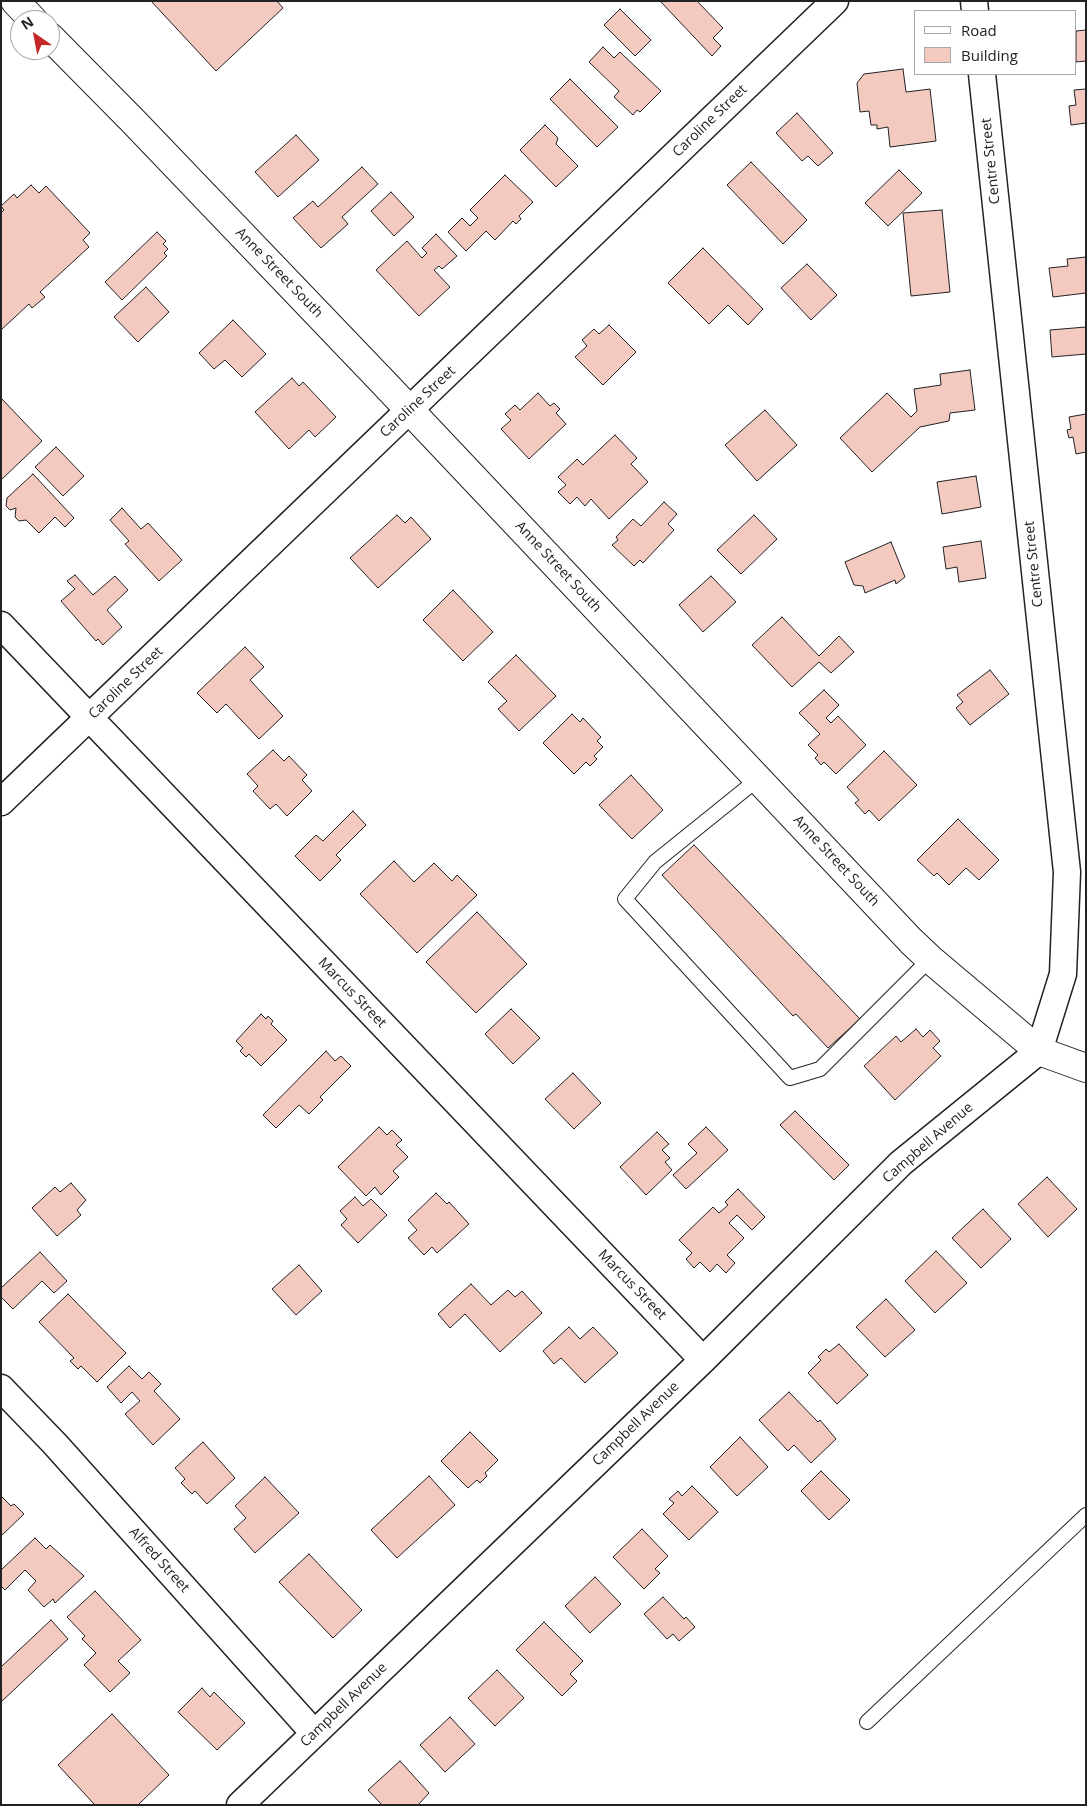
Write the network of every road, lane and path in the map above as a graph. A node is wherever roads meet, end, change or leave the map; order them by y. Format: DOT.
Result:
graph roads {
  1 [pos="835,1"];
  2 [pos="60,47"];
  3 [pos="982,75"];
  4 [pos="410,410"];
  5 [pos="1,625"];
  6 [pos="90,718"];
  7 [pos="758,779"];
  8 [pos="1,802"];
  9 [pos="930,959"];
  10 [pos="1039,1051"];
  11 [pos="1086,1068"];
  12 [pos="703,1360"];
  13 [pos="1,1388"];
  14 [pos="1086,1515"];
  15 [pos="867,1722"];
  16 [pos="314,1733"];
  17 [pos="240,1805"];
  1 -- 4 [label="street, Caroline Street"];
  2 -- 4 [label="street, Anne Street South"];
  3 -- 10 [label="street, Centre Street"];
  4 -- 6 [label="street, Caroline Street"];
  4 -- 7 [label="street, Anne Street South"];
  5 -- 6 [label="street, Marcus Street"];
  6 -- 8 [label="street, Caroline Street"];
  6 -- 12 [label="street, Marcus Street"];
  7 -- 9 [label="street, Anne Street South"];
  7 -- 9 [label="lane"];
  9 -- 10 [label="street, Anne Street South"];
  10 -- 11 [label="street, Anne Street South"];
  10 -- 12 [label="street, Campbell Avenue"];
  12 -- 16 [label="street, Campbell Avenue"];
  13 -- 16 [label="street, Alfred Street"];
  14 -- 15 [label="lane"];
  16 -- 17 [label="street, Campbell Avenue"];
}
